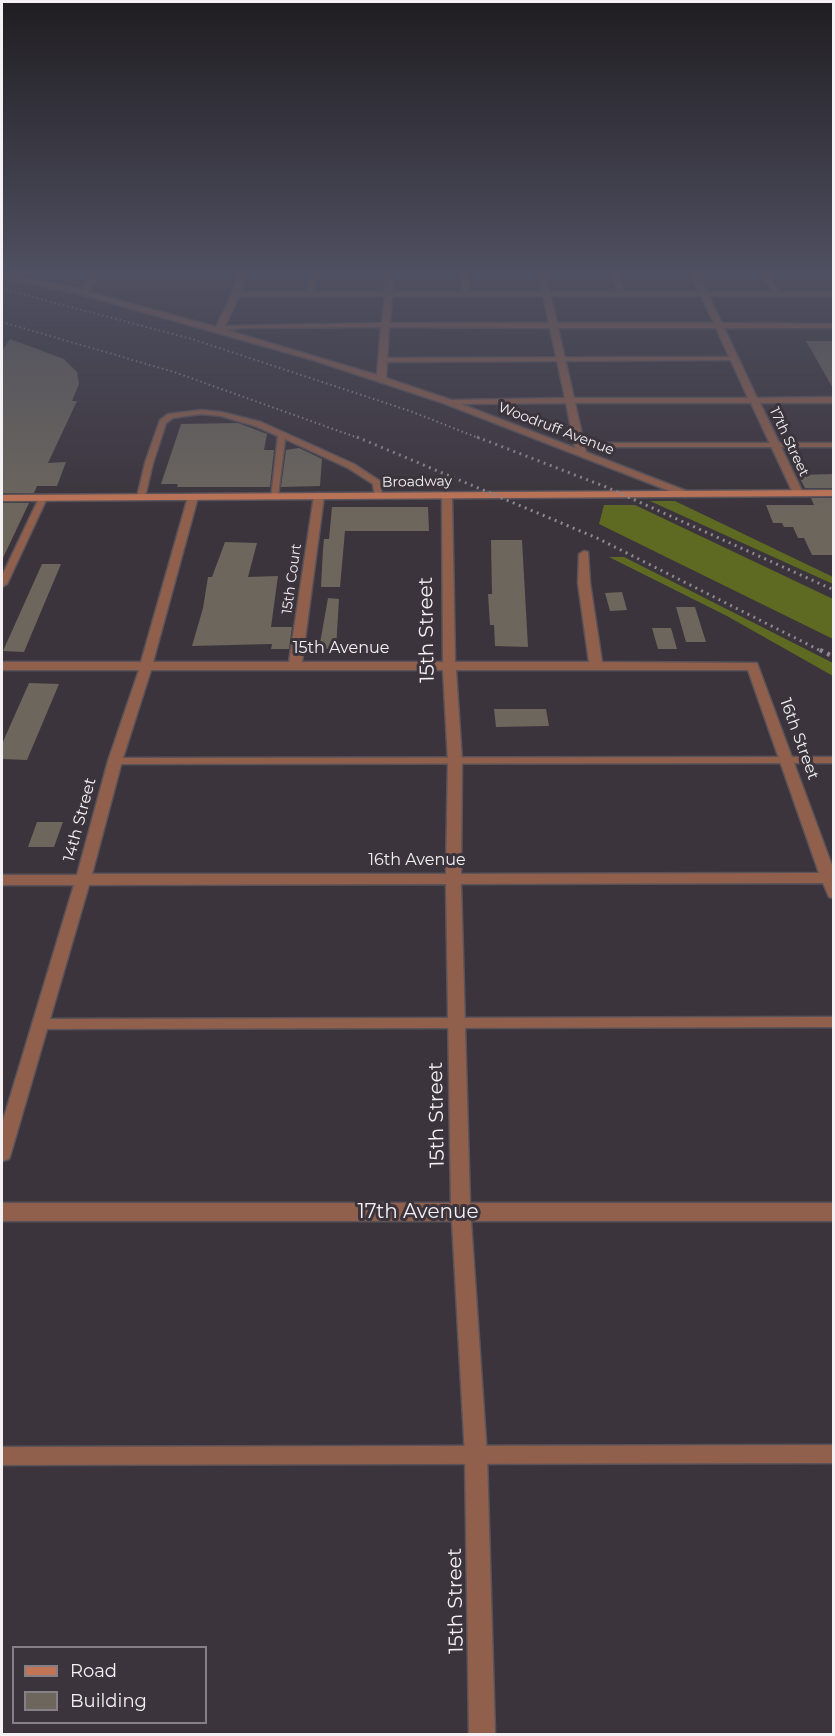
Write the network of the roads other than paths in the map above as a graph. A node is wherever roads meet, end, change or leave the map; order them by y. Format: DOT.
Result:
graph roads {
  1 [pos="298,354"];
  2 [pos="384,354"];
  3 [pos="560,354"];
  4 [pos="733,354"];
  5 [pos="735,359"];
  6 [pos="384,360"];
  7 [pos="561,360"];
  8 [pos="381,380"];
  9 [pos="754,399"];
  10 [pos="834,400"];
  11 [pos="446,401"];
  12 [pos="571,401"];
  13 [pos="282,434"];
  14 [pos="776,445"];
  15 [pos="834,445"];
  16 [pos="580,448"];
  17 [pos="798,493"];
  18 [pos="685,494"];
  19 [pos="834,494"];
  20 [pos="447,495"];
  21 [pos="273,496"];
  22 [pos="319,496"];
  23 [pos="378,496"];
  24 [pos="141,497"];
  25 [pos="193,497"];
  26 [pos="2,498"];
  27 [pos="43,498"];
  28 [pos="584,554"];
  29 [pos="2,584"];
  30 [pos="449,664"];
  31 [pos="295,665"];
  32 [pos="2,666"];
  33 [pos="146,666"];
  34 [pos="596,666"];
  35 [pos="753,666"];
  36 [pos="788,760"];
  37 [pos="834,760"];
  38 [pos="115,761"];
  39 [pos="455,761"];
  40 [pos="453,878"];
  41 [pos="831,878"];
  42 [pos="2,880"];
  43 [pos="83,880"];
  44 [pos="834,893"];
  45 [pos="834,1022"];
  46 [pos="457,1023"];
  47 [pos="39,1024"];
  48 [pos="2,1153"];
  49 [pos="2,1212"];
  50 [pos="461,1212"];
  51 [pos="834,1212"];
  52 [pos="834,1454"];
  53 [pos="2,1456"];
  54 [pos="476,1456"];
  55 [pos="482,1734"];
  1 -- 8 [label="street, Woodruff Avenue"];
  2 -- 6 [label="street"];
  3 -- 7 [label="street"];
  4 -- 5 [label="street, 17th Street"];
  5 -- 7 [label="lane"];
  5 -- 9 [label="street, 17th Street"];
  6 -- 7 [label="lane"];
  6 -- 8 [label="street"];
  7 -- 12 [label="street"];
  8 -- 11 [label="street, Woodruff Avenue"];
  9 -- 10 [label="street"];
  9 -- 12 [label="street"];
  9 -- 14 [label="street, 17th Street"];
  11 -- 12 [label="street"];
  11 -- 16 [label="street, Woodruff Avenue"];
  12 -- 16 [label="street"];
  13 -- 21 [label="lane"];
  13 -- 23 [label="lane"];
  13 -- 24 [label="lane"];
  14 -- 15 [label="lane"];
  14 -- 16 [label="lane"];
  14 -- 17 [label="street, 17th Street"];
  16 -- 18 [label="street, Woodruff Avenue"];
  17 -- 18 [label="main road, Broadway"];
  17 -- 19 [label="main road, Broadway"];
  18 -- 20 [label="main road, Broadway"];
  20 -- 23 [label="main road, Broadway"];
  20 -- 30 [label="street, 15th Street"];
  21 -- 22 [label="main road, Broadway"];
  21 -- 25 [label="main road, Broadway"];
  22 -- 23 [label="main road, Broadway"];
  22 -- 31 [label="street, 15th Court"];
  24 -- 25 [label="main road, Broadway"];
  24 -- 27 [label="main road, Broadway"];
  25 -- 33 [label="street, 14th Street"];
  26 -- 27 [label="main road, Broadway"];
  27 -- 29 [label="lane"];
  28 -- 34 [label="street"];
  30 -- 31 [label="street, 15th Avenue"];
  30 -- 34 [label="street, 15th Avenue"];
  30 -- 39 [label="street, 15th Street"];
  31 -- 33 [label="street, 15th Avenue"];
  32 -- 33 [label="street, 15th Avenue"];
  33 -- 38 [label="street, 14th Street"];
  34 -- 35 [label="street, 15th Avenue"];
  35 -- 36 [label="street, 16th Street"];
  36 -- 37 [label="lane"];
  36 -- 39 [label="lane"];
  36 -- 41 [label="street, 16th Street"];
  38 -- 39 [label="lane"];
  38 -- 43 [label="street, 14th Street"];
  39 -- 40 [label="street, 15th Street"];
  40 -- 41 [label="street, 16th Avenue"];
  40 -- 43 [label="street, 16th Avenue"];
  40 -- 46 [label="street, 15th Street"];
  41 -- 44 [label="street, 16th Street"];
  42 -- 43 [label="street, 16th Avenue"];
  43 -- 47 [label="street, 14th Street"];
  45 -- 46 [label="lane"];
  46 -- 47 [label="lane"];
  46 -- 50 [label="street, 15th Street"];
  47 -- 48 [label="street, 14th Street"];
  49 -- 50 [label="street, 17th Avenue"];
  50 -- 51 [label="street, 17th Avenue"];
  50 -- 54 [label="street, 15th Street"];
  52 -- 54 [label="lane"];
  53 -- 54 [label="lane"];
  54 -- 55 [label="street, 15th Street"];
}
